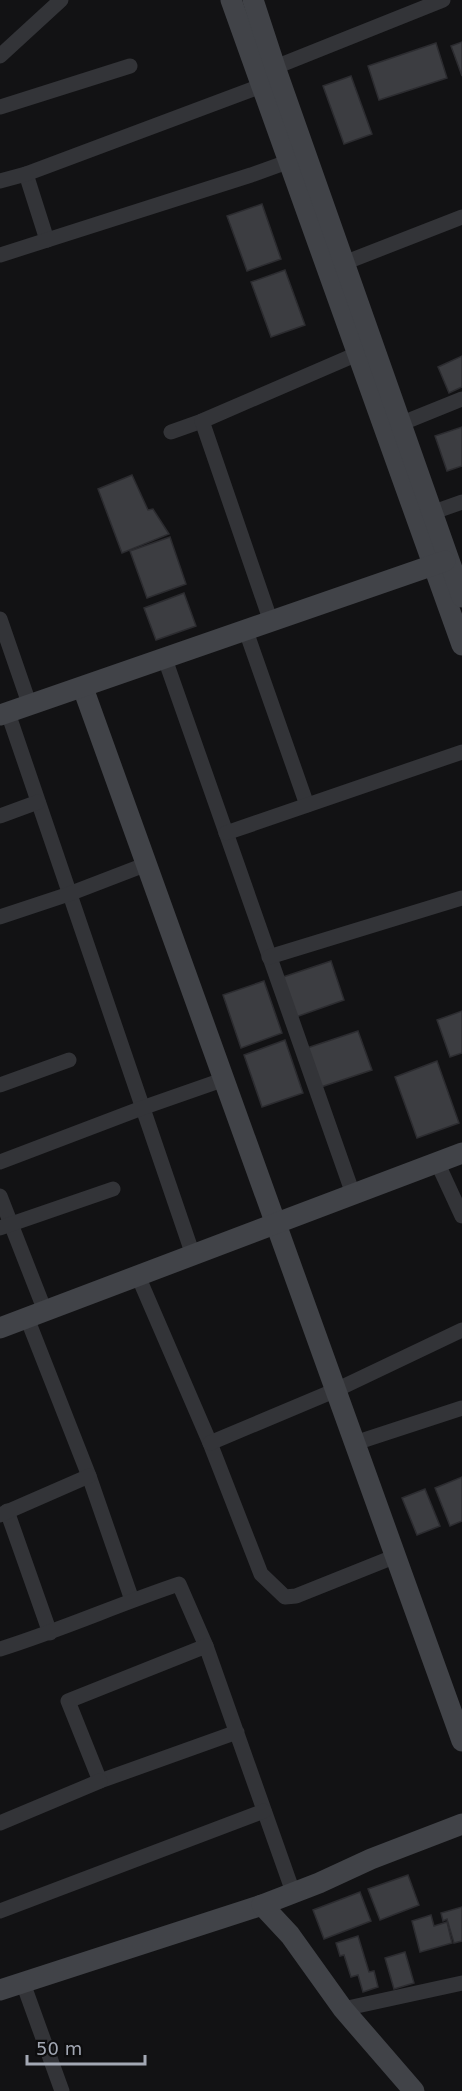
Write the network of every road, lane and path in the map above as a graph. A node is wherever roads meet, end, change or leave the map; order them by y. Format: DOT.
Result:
graph roads {
  1 [pos="61,0"];
  2 [pos="231,0"];
  3 [pos="253,0"];
  4 [pos="442,0"];
  5 [pos="0,56"];
  6 [pos="130,66"];
  7 [pos="264,76"];
  8 [pos="0,107"];
  9 [pos="290,161"];
  10 [pos="26,174"];
  11 [pos="0,182"];
  12 [pos="462,217"];
  13 [pos="47,240"];
  14 [pos="0,255"];
  15 [pos="344,262"];
  16 [pos="357,354"];
  17 [pos="462,399"];
  18 [pos="202,421"];
  19 [pos="400,424"];
  20 [pos="171,432"];
  21 [pos="462,502"];
  22 [pos="431,513"];
  23 [pos="441,563"];
  24 [pos="462,597"];
  25 [pos="0,619"];
  26 [pos="271,622"];
  27 [pos="246,631"];
  28 [pos="462,645"];
  29 [pos="165,659"];
  30 [pos="83,688"];
  31 [pos="30,706"];
  32 [pos="4,714"];
  33 [pos="462,752"];
  34 [pos="38,802"];
  35 [pos="307,805"];
  36 [pos="0,816"];
  37 [pos="226,833"];
  38 [pos="147,864"];
  39 [pos="69,894"];
  40 [pos="462,898"];
  41 [pos="0,917"];
  42 [pos="269,957"];
  43 [pos="69,1060"];
  44 [pos="225,1079"];
  45 [pos="0,1085"];
  46 [pos="142,1108"];
  47 [pos="462,1153"];
  48 [pos="0,1162"];
  49 [pos="437,1162"];
  50 [pos="113,1189"];
  51 [pos="353,1194"];
  52 [pos="0,1196"];
  53 [pos="462,1216"];
  54 [pos="277,1223"];
  55 [pos="5,1226"];
  56 [pos="193,1255"];
  57 [pos="138,1276"];
  58 [pos="36,1315"];
  59 [pos="0,1328"];
  60 [pos="462,1330"];
  61 [pos="336,1390"];
  62 [pos="462,1408"];
  63 [pos="210,1443"];
  64 [pos="355,1443"];
  65 [pos="89,1476"];
  66 [pos="3,1513"];
  67 [pos="396,1556"];
  68 [pos="132,1600"];
  69 [pos="50,1633"];
  70 [pos="206,1646"];
  71 [pos="0,1649"];
  72 [pos="237,1732"];
  73 [pos="462,1741"];
  74 [pos="100,1781"];
  75 [pos="264,1811"];
  76 [pos="0,1823"];
  77 [pos="462,1824"];
  78 [pos="293,1892"];
  79 [pos="262,1905"];
  80 [pos="0,1911"];
  81 [pos="22,1983"];
  82 [pos="462,1983"];
  83 [pos="0,1990"];
  84 [pos="343,2009"];
  85 [pos="62,2091"];
  86 [pos="414,2091"];
  1 -- 5 [label="street"];
  2 -- 7 [label="street"];
  3 -- 7 [label="street"];
  4 -- 7 [label="street"];
  6 -- 8 [label="street"];
  7 -- 9 [label="street"];
  7 -- 10 [label="street"];
  7 -- 15 [label="street"];
  9 -- 13 [label="street"];
  9 -- 16 [label="street"];
  10 -- 11 [label="street"];
  10 -- 13 [label="street"];
  12 -- 15 [label="street"];
  13 -- 14 [label="street"];
  15 -- 19 [label="street"];
  16 -- 18 [label="street"];
  16 -- 23 [label="street"];
  17 -- 19 [label="street"];
  18 -- 20 [label="street"];
  18 -- 26 [label="street"];
  19 -- 22 [label="street"];
  21 -- 22 [label="street"];
  22 -- 23 [label="street"];
  23 -- 24 [label="street"];
  23 -- 26 [label="street"];
  23 -- 28 [label="street"];
  25 -- 31 [label="street"];
  26 -- 27 [label="street"];
  27 -- 29 [label="street"];
  27 -- 35 [label="street"];
  29 -- 30 [label="street"];
  29 -- 37 [label="street"];
  30 -- 31 [label="street"];
  30 -- 38 [label="street"];
  31 -- 32 [label="street"];
  32 -- 34 [label="street"];
  33 -- 35 [label="street"];
  34 -- 36 [label="street"];
  34 -- 39 [label="street"];
  35 -- 37 [label="street"];
  37 -- 42 [label="street"];
  38 -- 39 [label="street"];
  38 -- 44 [label="street"];
  39 -- 41 [label="street"];
  39 -- 46 [label="street"];
  40 -- 42 [label="street"];
  42 -- 51 [label="street"];
  43 -- 45 [label="street"];
  44 -- 46 [label="street"];
  44 -- 54 [label="street"];
  46 -- 48 [label="street"];
  46 -- 56 [label="street"];
  47 -- 49 [label="street"];
  49 -- 51 [label="street"];
  49 -- 53 [label="street"];
  50 -- 55 [label="street"];
  51 -- 54 [label="street"];
  52 -- 55 [label="street"];
  54 -- 56 [label="street"];
  54 -- 61 [label="street"];
  55 -- 58 [label="street"];
  56 -- 57 [label="street"];
  57 -- 58 [label="street"];
  57 -- 63 [label="street"];
  58 -- 59 [label="street"];
  58 -- 65 [label="street"];
  60 -- 61 [label="street"];
  61 -- 63 [label="street"];
  61 -- 64 [label="street"];
  62 -- 64 [label="street"];
  63 -- 67 [label="street"];
  64 -- 67 [label="street"];
  65 -- 66 [label="street"];
  65 -- 68 [label="street"];
  66 -- 69 [label="street"];
  67 -- 73 [label="street"];
  68 -- 69 [label="street"];
  68 -- 70 [label="street"];
  69 -- 71 [label="street"];
  70 -- 72 [label="street"];
  70 -- 74 [label="street"];
  72 -- 74 [label="street"];
  72 -- 75 [label="street"];
  74 -- 76 [label="street"];
  75 -- 78 [label="street"];
  75 -- 80 [label="street"];
  77 -- 78 [label="street"];
  78 -- 79 [label="street"];
  79 -- 81 [label="street"];
  79 -- 84 [label="street"];
  81 -- 83 [label="street"];
  81 -- 85 [label="street"];
  82 -- 84 [label="street"];
  84 -- 86 [label="street"];
}
